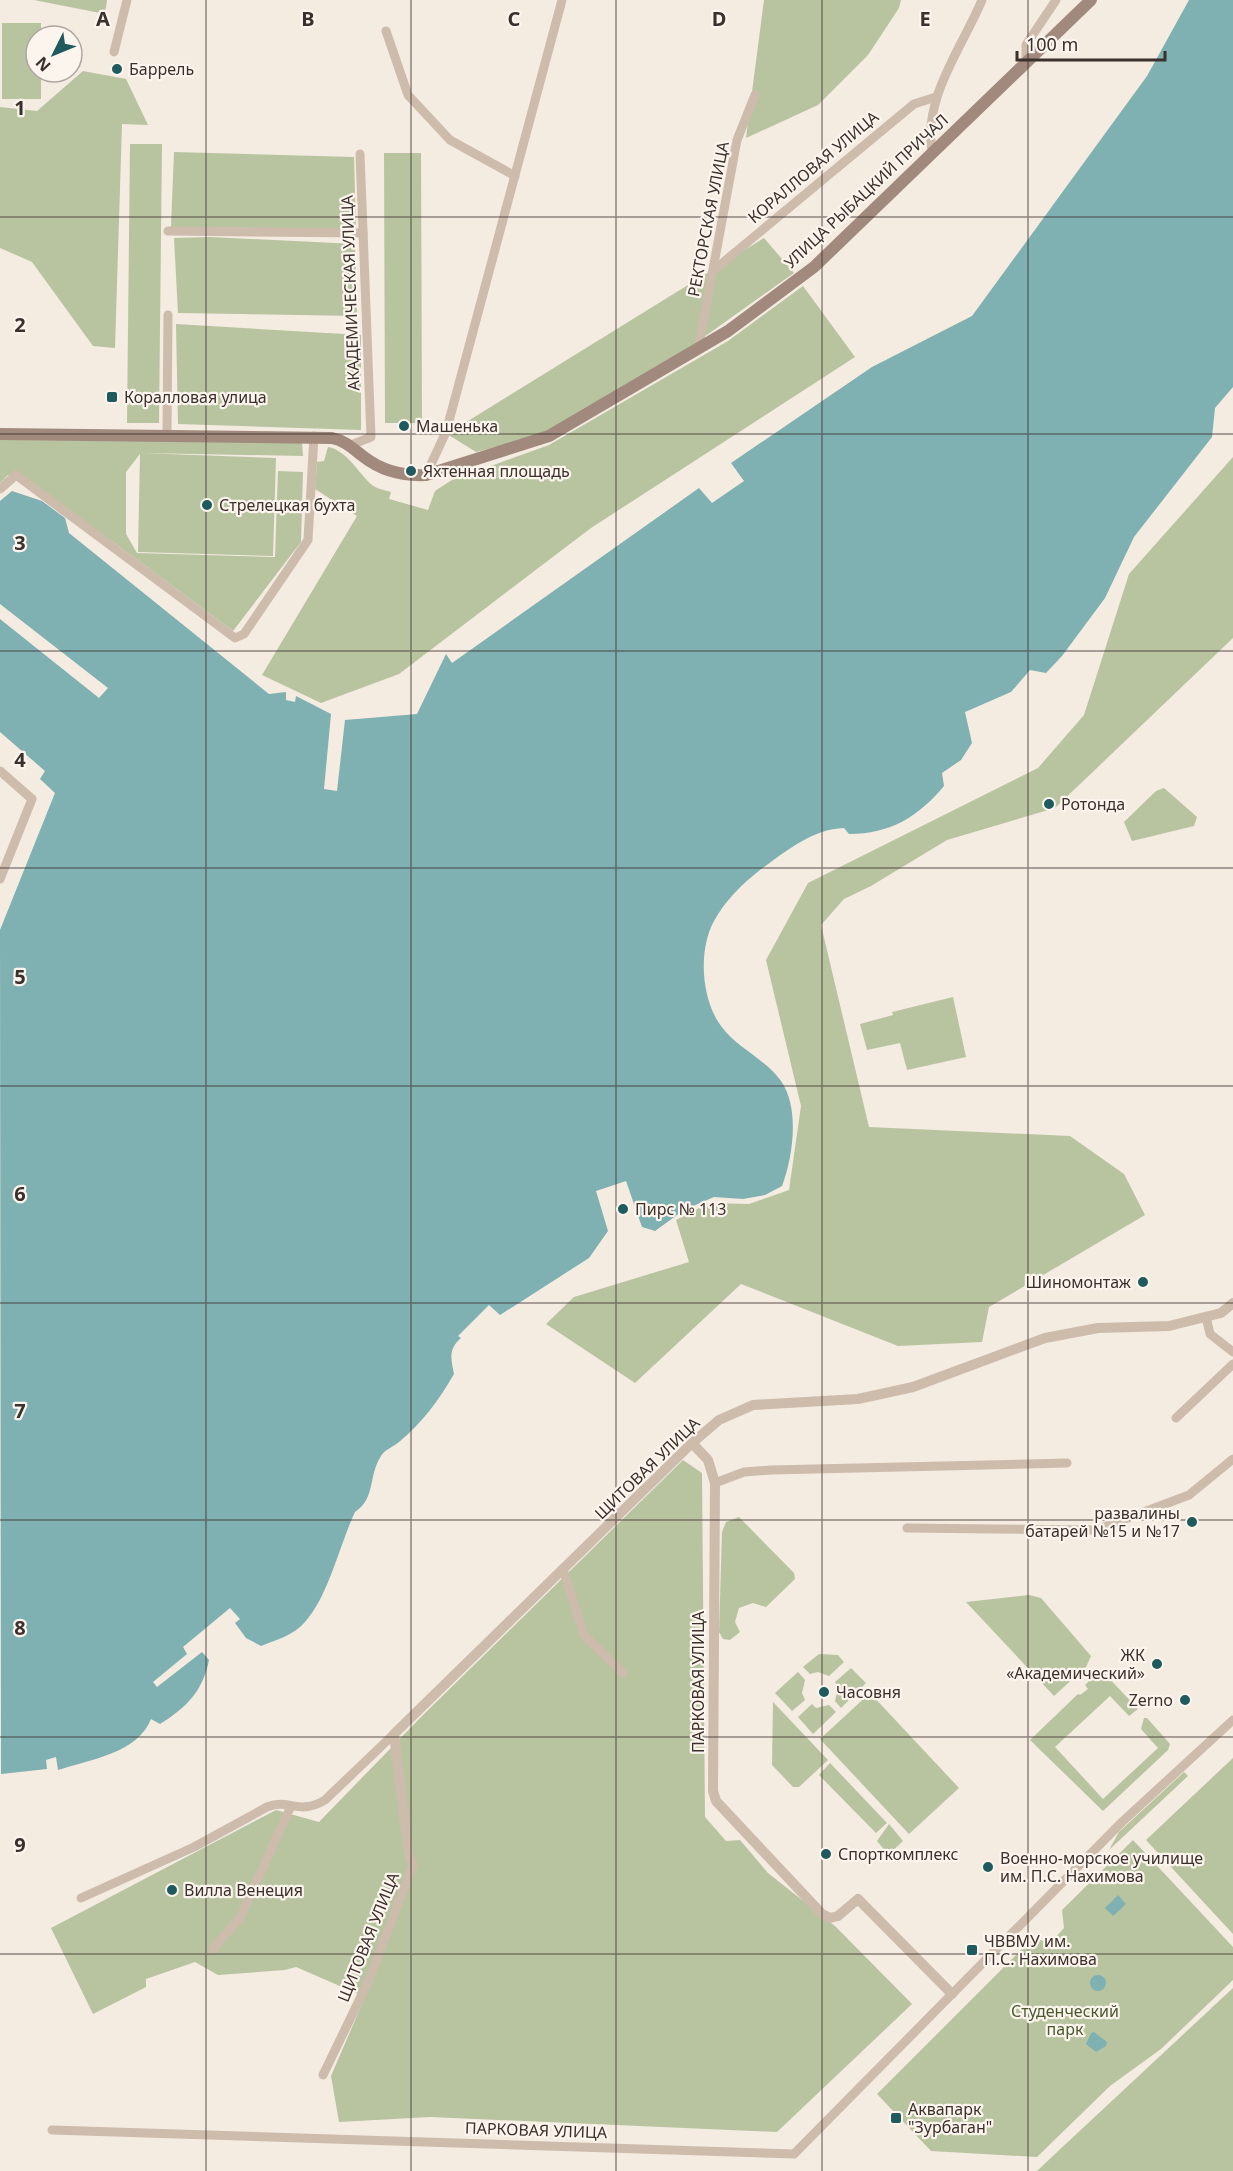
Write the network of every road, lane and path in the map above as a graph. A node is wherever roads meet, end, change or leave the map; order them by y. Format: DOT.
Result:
graph roads {
  1 [pos="127,0"];
  2 [pos="562,0"];
  3 [pos="982,0"];
  4 [pos="1056,0"];
  5 [pos="1091,0"];
  6 [pos="386,31"];
  7 [pos="114,52"];
  8 [pos="1026,62"];
  9 [pos="755,95"];
  10 [pos="936,97"];
  11 [pos="932,151"];
  12 [pos="360,154"];
  13 [pos="515,176"];
  14 [pos="168,231"];
  15 [pos="363,233"];
  16 [pos="714,270"];
  17 [pos="168,315"];
  18 [pos="698,350"];
  19 [pos="0,434"];
  20 [pos="167,434"];
  21 [pos="314,436"];
  22 [pos="351,446"];
  23 [pos="426,475"];
  24 [pos="0,489"];
  25 [pos="0,771"];
  26 [pos="0,879"];
  27 [pos="1233,1303"];
  28 [pos="1206,1317"];
  29 [pos="1233,1352"];
  30 [pos="1233,1364"];
  31 [pos="1176,1418"];
  32 [pos="692,1443"];
  33 [pos="1233,1460"];
  34 [pos="1067,1463"];
  35 [pos="715,1483"];
  36 [pos="907,1528"];
  37 [pos="563,1569"];
  38 [pos="623,1673"];
  39 [pos="1233,1720"];
  40 [pos="394,1734"];
  41 [pos="291,1806"];
  42 [pos="406,1833"];
  43 [pos="81,1898"];
  44 [pos="213,1949"];
  45 [pos="952,1994"];
  46 [pos="323,2075"];
  47 [pos="52,2130"];
  1 -- 7 [label="street"];
  2 -- 13 [label="street"];
  3 -- 10 [label="street"];
  4 -- 8 [label="street"];
  5 -- 8 [label="main road, УЛИЦА РЫБАЦКИЙ ПРИЧАЛ"];
  6 -- 13 [label="street"];
  8 -- 11 [label="main road, УЛИЦА РЫБАЦКИЙ ПРИЧАЛ"];
  9 -- 16 [label="street, РЕКТОРСКАЯ УЛИЦА"];
  10 -- 11 [label="street"];
  10 -- 16 [label="street, КОРАЛЛОВАЯ УЛИЦА"];
  11 -- 18 [label="main road, УЛИЦА РЫБАЦКИЙ ПРИЧАЛ"];
  12 -- 15 [label="street, АКАДЕМИЧЕСКАЯ УЛИЦА"];
  13 -- 23 [label="street"];
  14 -- 15 [label="street"];
  15 -- 22 [label="street, АКАДЕМИЧЕСКАЯ УЛИЦА"];
  16 -- 18 [label="street, РЕКТОРСКАЯ УЛИЦА"];
  17 -- 20 [label="street"];
  18 -- 23 [label="main road, УЛИЦА РЫБАЦКИЙ ПРИЧАЛ"];
  19 -- 20 [label="main road"];
  20 -- 21 [label="main road"];
  21 -- 22 [label="main road"];
  21 -- 24 [label="street"];
  22 -- 23 [label="main road, УЛИЦА РЫБАЦКИЙ ПРИЧАЛ"];
  25 -- 26 [label="street"];
  27 -- 28 [label="street, ЩИТОВАЯ УЛИЦА"];
  28 -- 29 [label="street"];
  28 -- 32 [label="street, ЩИТОВАЯ УЛИЦА"];
  30 -- 31 [label="street"];
  32 -- 35 [label="street, ПАРКОВАЯ УЛИЦА"];
  32 -- 37 [label="street, ЩИТОВАЯ УЛИЦА"];
  33 -- 36 [label="street"];
  34 -- 35 [label="street"];
  35 -- 45 [label="street, ПАРКОВАЯ УЛИЦА"];
  37 -- 38 [label="street"];
  37 -- 40 [label="street, ЩИТОВАЯ УЛИЦА"];
  39 -- 45 [label="street, ПАРКОВАЯ УЛИЦА"];
  40 -- 41 [label="street, ЩИТОВАЯ УЛИЦА"];
  40 -- 42 [label="street, ЩИТОВАЯ УЛИЦА"];
  41 -- 43 [label="street, ЩИТОВАЯ УЛИЦА"];
  41 -- 44 [label="street"];
  42 -- 46 [label="street, ЩИТОВАЯ УЛИЦА"];
  45 -- 47 [label="street, ПАРКОВАЯ УЛИЦА"];
}
